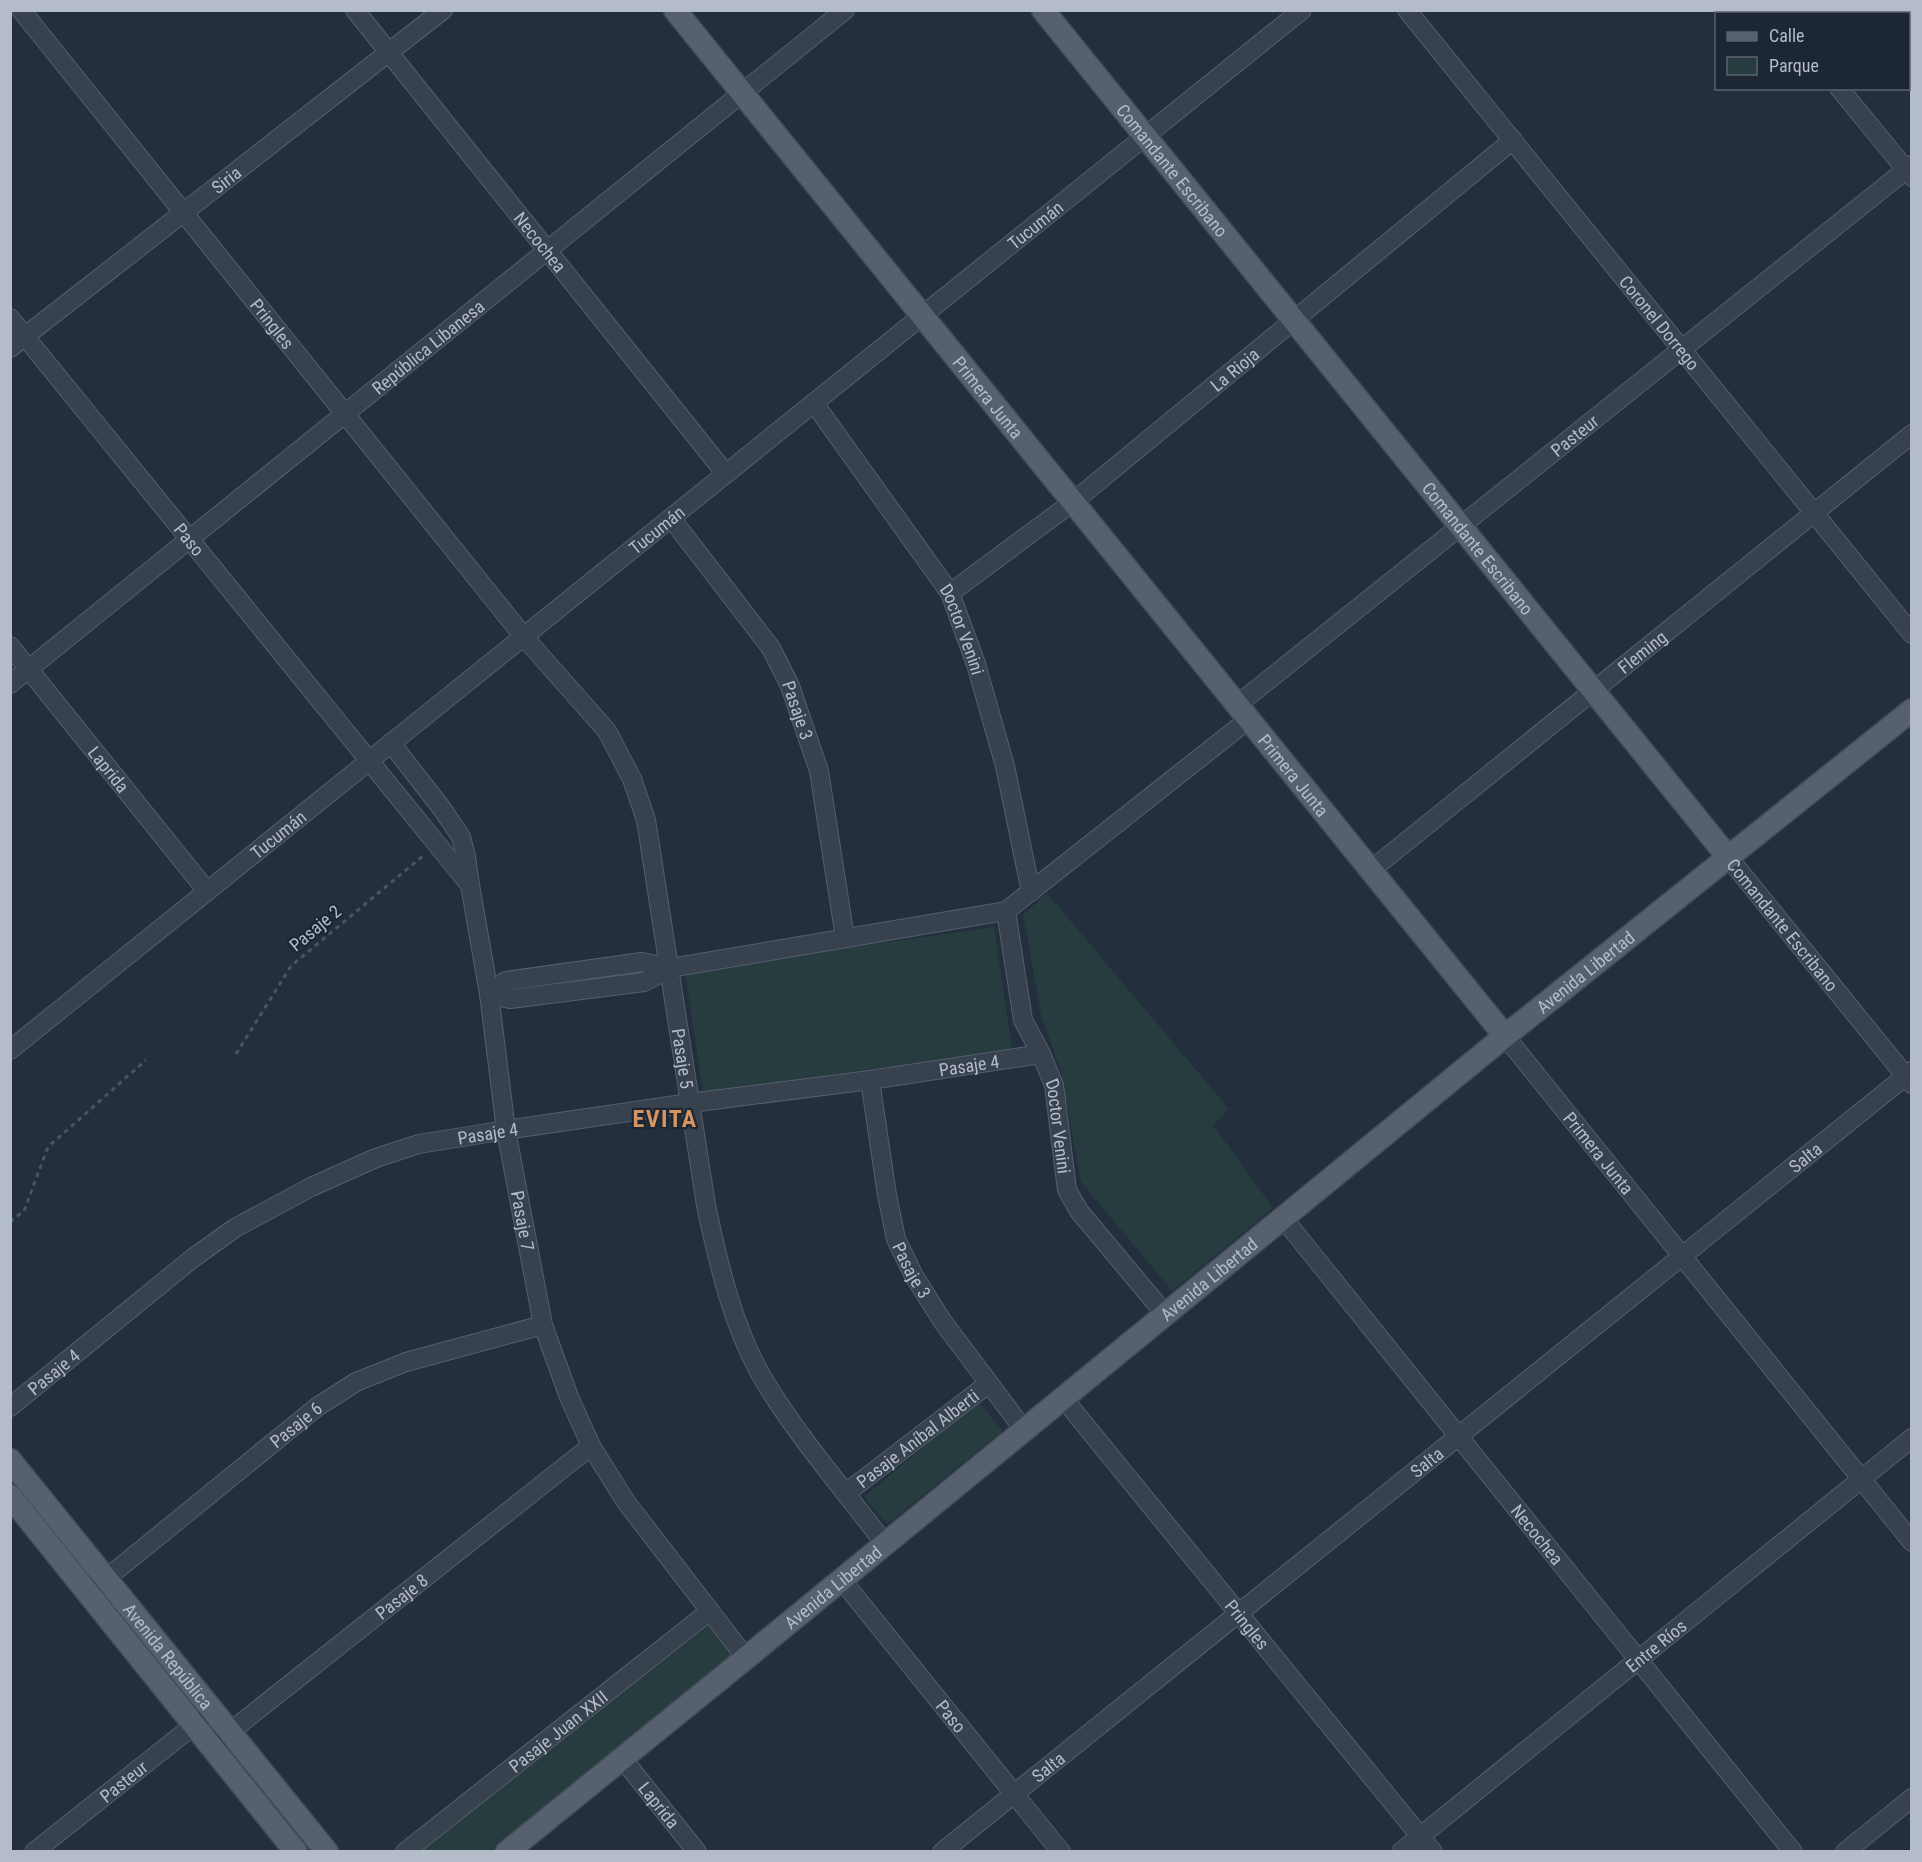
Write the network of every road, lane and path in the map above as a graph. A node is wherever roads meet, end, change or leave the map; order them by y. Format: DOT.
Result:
graph roads {
  1 [pos="21,10"];
  2 [pos="355,10"];
  3 [pos="443,10"];
  4 [pos="675,10"];
  5 [pos="845,10"];
  6 [pos="1043,10"];
  7 [pos="1302,10"];
  8 [pos="1407,10"];
  9 [pos="389,53"];
  10 [pos="1841,90"];
  11 [pos="742,93"];
  12 [pos="1145,136"];
  13 [pos="1513,140"];
  14 [pos="1909,171"];
  15 [pos="184,213"];
  16 [pos="547,250"];
  17 [pos="922,316"];
  18 [pos="10,318"];
  19 [pos="1294,320"];
  20 [pos="26,336"];
  21 [pos="10,348"];
  22 [pos="1682,349"];
  23 [pos="814,403"];
  24 [pos="345,413"];
  25 [pos="1911,434"];
  26 [pos="726,474"];
  27 [pos="1073,502"];
  28 [pos="1814,513"];
  29 [pos="671,518"];
  30 [pos="1460,526"];
  31 [pos="190,539"];
  32 [pos="950,593"];
  33 [pos="1911,634"];
  34 [pos="524,637"];
  35 [pos="10,646"];
  36 [pos="29,669"];
  37 [pos="10,684"];
  38 [pos="1593,691"];
  39 [pos="1911,710"];
  40 [pos="1243,712"];
  41 [pos="391,743"];
  42 [pos="370,760"];
  43 [pos="436,845"];
  44 [pos="1728,857"];
  45 [pos="1371,870"];
  46 [pos="470,885"];
  47 [pos="207,891"];
  48 [pos="1031,891"];
  49 [pos="1006,911"];
  50 [pos="845,938"];
  51 [pos="670,968"];
  52 [pos="489,994"];
  53 [pos="1505,1036"];
  54 [pos="10,1050"];
  55 [pos="236,1054"];
  56 [pos="1041,1054"];
  57 [pos="146,1060"];
  58 [pos="1909,1077"];
  59 [pos="870,1080"];
  60 [pos="690,1103"];
  61 [pos="506,1130"];
  62 [pos="1283,1218"];
  63 [pos="10,1222"];
  64 [pos="1682,1256"];
  65 [pos="1165,1314"];
  66 [pos="543,1325"];
  67 [pos="988,1384"];
  68 [pos="1063,1398"];
  69 [pos="10,1407"];
  70 [pos="1024,1430"];
  71 [pos="1458,1436"];
  72 [pos="1911,1438"];
  73 [pos="591,1446"];
  74 [pos="10,1460"];
  75 [pos="1861,1479"];
  76 [pos="34,1489"];
  77 [pos="846,1493"];
  78 [pos="12,1502"];
  79 [pos="1911,1542"];
  80 [pos="885,1544"];
  81 [pos="106,1578"];
  82 [pos="841,1579"];
  83 [pos="88,1592"];
  84 [pos="710,1611"];
  85 [pos="1238,1613"];
  86 [pos="746,1658"];
  87 [pos="1638,1660"];
  88 [pos="213,1710"];
  89 [pos="195,1725"];
  90 [pos="231,1732"];
  91 [pos="212,1747"];
  92 [pos="622,1758"];
  93 [pos="1014,1793"];
  94 [pos="1911,1798"];
  95 [pos="1420,1836"];
  96 [pos="34,1851"];
  97 [pos="296,1851"];
  98 [pos="327,1851"];
  99 [pos="405,1851"];
  100 [pos="507,1851"];
  101 [pos="697,1851"];
  102 [pos="942,1851"];
  103 [pos="1061,1851"];
  104 [pos="1401,1851"];
  105 [pos="1433,1851"];
  106 [pos="1793,1851"];
  107 [pos="1845,1851"];
  1 -- 15 [label="street, Pringles"];
  2 -- 9 [label="street, Necochea"];
  3 -- 9 [label="street, Siria"];
  4 -- 11 [label="main road, Primera Junta"];
  5 -- 11 [label="street, República Libanesa"];
  6 -- 12 [label="main road, Comandante Escribano"];
  7 -- 12 [label="street, Tucumán"];
  8 -- 13 [label="street, Coronel Dorrego"];
  9 -- 15 [label="street, Siria"];
  9 -- 16 [label="street, Necochea"];
  10 -- 14 [label="street"];
  11 -- 16 [label="street, República Libanesa"];
  11 -- 17 [label="main road, Primera Junta"];
  12 -- 17 [label="street, Tucumán"];
  12 -- 19 [label="main road, Comandante Escribano"];
  13 -- 19 [label="street, La Rioja"];
  13 -- 22 [label="street, Coronel Dorrego"];
  14 -- 22 [label="street, Pasteur"];
  15 -- 20 [label="street, Siria"];
  15 -- 24 [label="street, Pringles"];
  16 -- 24 [label="street, República Libanesa"];
  16 -- 26 [label="street, Necochea"];
  17 -- 23 [label="street, Tucumán"];
  17 -- 27 [label="main road, Primera Junta"];
  18 -- 20 [label="street, Paso"];
  19 -- 27 [label="street, La Rioja"];
  19 -- 30 [label="main road, Comandante Escribano"];
  20 -- 21 [label="street, Siria"];
  20 -- 31 [label="street, Paso"];
  22 -- 28 [label="street, Coronel Dorrego"];
  22 -- 30 [label="street, Pasteur"];
  23 -- 26 [label="street, Tucumán"];
  23 -- 32 [label="street, Doctor Venini"];
  24 -- 31 [label="street, República Libanesa"];
  24 -- 34 [label="street, Pringles"];
  25 -- 28 [label="street, Fleming"];
  26 -- 29 [label="street, Tucumán"];
  27 -- 32 [label="street, La Rioja"];
  27 -- 40 [label="main road, Primera Junta"];
  28 -- 33 [label="street, Coronel Dorrego"];
  28 -- 38 [label="street, Fleming"];
  29 -- 34 [label="street, Tucumán"];
  29 -- 50 [label="street, Pasaje 3"];
  30 -- 38 [label="main road, Comandante Escribano"];
  30 -- 40 [label="street, Pasteur"];
  31 -- 36 [label="street, República Libanesa"];
  31 -- 42 [label="street, Paso"];
  32 -- 48 [label="street, Doctor Venini"];
  34 -- 41 [label="street, Tucumán"];
  34 -- 51 [label="street, Pasaje 5"];
  35 -- 36 [label="street, Laprida"];
  36 -- 37 [label="street, República Libanesa"];
  36 -- 47 [label="street, Laprida"];
  38 -- 44 [label="main road, Comandante Escribano"];
  38 -- 45 [label="street, Fleming"];
  39 -- 44 [label="main road, Avenida Libertad"];
  40 -- 45 [label="main road, Primera Junta"];
  40 -- 48 [label="street, Pasteur"];
  41 -- 42 [label="street, Tucumán"];
  41 -- 46 [label="street, Pasaje 7"];
  42 -- 43 [label="street"];
  42 -- 47 [label="street, Tucumán"];
  43 -- 46 [label="street"];
  43 -- 55 [label="path, Pasaje 2"];
  44 -- 53 [label="main road, Avenida Libertad"];
  44 -- 58 [label="street, Comandante Escribano"];
  45 -- 53 [label="main road, Primera Junta"];
  46 -- 52 [label="street, Pasaje 7"];
  47 -- 54 [label="street, Tucumán"];
  48 -- 49 [label="street, Pasteur"];
  49 -- 50 [label="street"];
  49 -- 56 [label="street, Doctor Venini"];
  50 -- 51 [label="street"];
  51 -- 52 [label="street"];
  51 -- 60 [label="street, Pasaje 5"];
  52 -- 61 [label="street, Pasaje 7"];
  53 -- 62 [label="main road, Avenida Libertad"];
  53 -- 64 [label="street, Primera Junta"];
  56 -- 59 [label="street, Pasaje 4"];
  56 -- 65 [label="street, Doctor Venini"];
  57 -- 63 [label="path"];
  58 -- 64 [label="street, Salta"];
  59 -- 60 [label="street, Pasaje 4"];
  59 -- 67 [label="street, Pasaje 3"];
  60 -- 61 [label="street, Pasaje 4"];
  60 -- 77 [label="street, Pasaje 5"];
  61 -- 66 [label="street, Pasaje 7"];
  61 -- 69 [label="street, Pasaje 4"];
  62 -- 65 [label="main road, Avenida Libertad"];
  62 -- 71 [label="street, Necochea"];
  64 -- 71 [label="street, Salta"];
  64 -- 75 [label="street, Primera Junta"];
  65 -- 68 [label="main road, Avenida Libertad"];
  66 -- 73 [label="street, Pasaje 7"];
  66 -- 81 [label="street, Pasaje 6"];
  67 -- 70 [label="street, Pasaje 3"];
  67 -- 77 [label="street, Pasaje Aníbal Alberti"];
  68 -- 70 [label="main road, Avenida Libertad"];
  68 -- 85 [label="street, Pringles"];
  70 -- 80 [label="main road, Avenida Libertad"];
  71 -- 85 [label="street, Salta"];
  71 -- 87 [label="street, Necochea"];
  72 -- 75 [label="street, Entre Ríos"];
  73 -- 84 [label="street, Pasaje 7"];
  73 -- 90 [label="street, Pasaje 8"];
  74 -- 76 [label="main road, Avenida República"];
  75 -- 79 [label="street, Primera Junta"];
  75 -- 87 [label="street, Entre Ríos"];
  76 -- 78 [label="street"];
  76 -- 81 [label="main road, Avenida República"];
  77 -- 80 [label="street, Pasaje 5"];
  78 -- 83 [label="main road, Avenida República"];
  80 -- 82 [label="main road, Avenida Libertad"];
  81 -- 83 [label="street, Pasaje 6"];
  81 -- 88 [label="main road, Avenida República"];
  82 -- 86 [label="main road, Avenida Libertad"];
  82 -- 93 [label="street, Paso"];
  83 -- 89 [label="main road, Avenida República"];
  84 -- 86 [label="street, Pasaje 7"];
  84 -- 99 [label="street, Pasaje Juan XXII"];
  85 -- 93 [label="street, Salta"];
  85 -- 95 [label="street, Pringles"];
  86 -- 92 [label="main road, Avenida Libertad"];
  87 -- 95 [label="street, Entre Ríos"];
  87 -- 106 [label="street, Necochea"];
  88 -- 89 [label="street, Pasteur"];
  88 -- 90 [label="main road, Avenida República"];
  89 -- 91 [label="main road, Avenida República"];
  89 -- 96 [label="street, Pasteur"];
  90 -- 91 [label="street, Pasaje 8"];
  90 -- 98 [label="main road, Avenida República"];
  91 -- 97 [label="main road, Avenida República"];
  92 -- 100 [label="main road, Avenida Libertad"];
  92 -- 101 [label="street, Laprida"];
  93 -- 102 [label="street, Salta"];
  93 -- 103 [label="street, Paso"];
  94 -- 107 [label="street"];
  95 -- 104 [label="street, Entre Ríos"];
  95 -- 105 [label="street, Pringles"];
}
